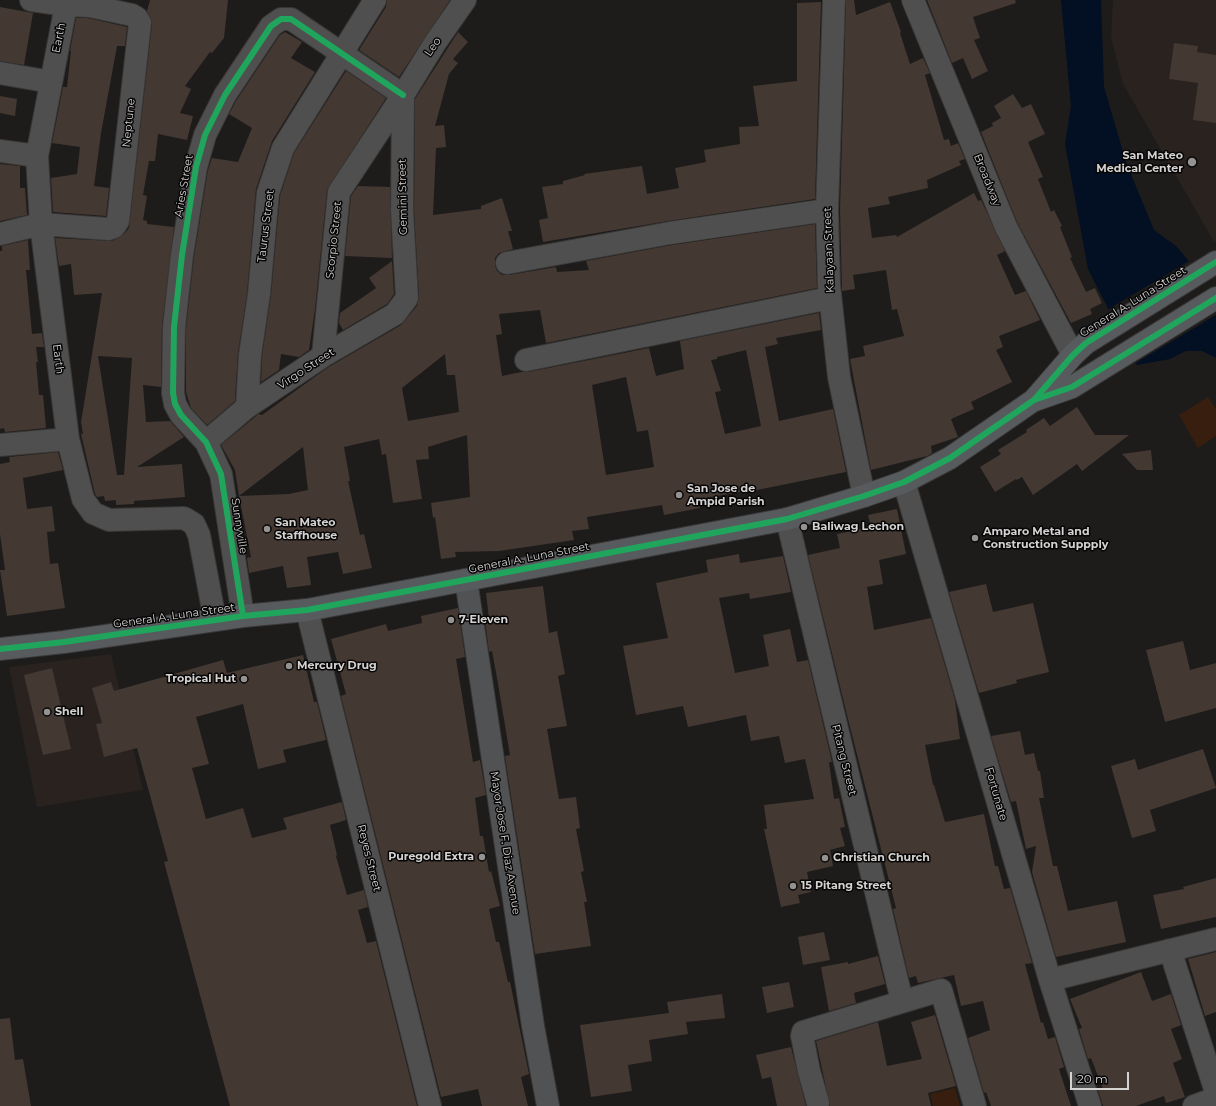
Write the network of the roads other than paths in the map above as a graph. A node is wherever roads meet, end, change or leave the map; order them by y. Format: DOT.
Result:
graph roads {
  1 [pos="31,0"];
  2 [pos="374,0"];
  3 [pos="465,0"];
  4 [pos="834,0"];
  5 [pos="913,0"];
  6 [pos="66,3"];
  7 [pos="342,54"];
  8 [pos="0,73"];
  9 [pos="51,82"];
  10 [pos="403,95"];
  11 [pos="0,151"];
  12 [pos="37,156"];
  13 [pos="827,210"];
  14 [pos="41,224"];
  15 [pos="0,234"];
  16 [pos="507,264"];
  17 [pos="1214,264"];
  18 [pos="407,298"];
  19 [pos="830,298"];
  20 [pos="1216,298"];
  21 [pos="1079,349"];
  22 [pos="323,356"];
  23 [pos="526,360"];
  24 [pos="1034,400"];
  25 [pos="247,407"];
  26 [pos="68,439"];
  27 [pos="206,442"];
  28 [pos="0,445"];
  29 [pos="904,482"];
  30 [pos="864,496"];
  31 [pos="787,519"];
  32 [pos="466,580"];
  33 [pos="307,610"];
  34 [pos="243,616"];
  35 [pos="215,620"];
  36 [pos="0,649"];
  37 [pos="1216,939"];
  38 [pos="1170,950"];
  39 [pos="1050,980"];
  40 [pos="902,1001"];
  41 [pos="1216,1092"];
  42 [pos="1216,1098"];
  43 [pos="818,1103"];
  44 [pos="430,1106"];
  45 [pos="548,1106"];
  46 [pos="975,1106"];
  47 [pos="1090,1106"];
  48 [pos="1194,1106"];
  1 -- 6 [label="street"];
  2 -- 7 [label="street, Taurus Street"];
  3 -- 10 [label="street, Leo"];
  4 -- 13 [label="street, Kalayaan Street"];
  5 -- 21 [label="street, Broadway"];
  6 -- 9 [label="street, Earth"];
  6 -- 14 [label="street, Neptune"];
  7 -- 10 [label="street, Aries Street"];
  7 -- 25 [label="street, Taurus Street"];
  7 -- 27 [label="street, Aries Street"];
  8 -- 9 [label="street"];
  9 -- 12 [label="street, Earth"];
  10 -- 18 [label="street, Gemini Street"];
  10 -- 22 [label="street, Scorpio Street"];
  11 -- 12 [label="street"];
  12 -- 14 [label="street, Earth"];
  13 -- 16 [label="street"];
  13 -- 19 [label="street, Kalayaan Street"];
  14 -- 15 [label="street"];
  14 -- 26 [label="street, Earth"];
  17 -- 21 [label="main road, General A. Luna Street"];
  18 -- 22 [label="street, Virgo Street"];
  19 -- 23 [label="street"];
  19 -- 30 [label="street, Kalayaan Street"];
  20 -- 24 [label="main road, General A. Luna Street"];
  21 -- 24 [label="main road, General A. Luna Street"];
  22 -- 25 [label="street, Virgo Street"];
  24 -- 29 [label="main road, General A. Luna Street"];
  25 -- 27 [label="street, Virgo Street"];
  26 -- 28 [label="street"];
  26 -- 35 [label="street, Earth"];
  27 -- 34 [label="street, Sunnyville"];
  29 -- 30 [label="main road, General A. Luna Street"];
  29 -- 39 [label="street, Fortunate"];
  30 -- 31 [label="main road, General A. Luna Street"];
  31 -- 32 [label="main road, General A. Luna Street"];
  31 -- 40 [label="street, Pitang Street"];
  32 -- 33 [label="main road, General A. Luna Street"];
  32 -- 45 [label="street, Mayor Jose F. Diaz Avenue"];
  33 -- 34 [label="main road, General A. Luna Street"];
  33 -- 44 [label="street, Reyes Street"];
  34 -- 35 [label="main road, General A. Luna Street"];
  35 -- 36 [label="main road, General A. Luna Street"];
  37 -- 38 [label="street"];
  38 -- 39 [label="street"];
  38 -- 41 [label="street"];
  39 -- 47 [label="street, Fortunate"];
  40 -- 43 [label="street"];
  40 -- 46 [label="street"];
  42 -- 48 [label="street"];
}
